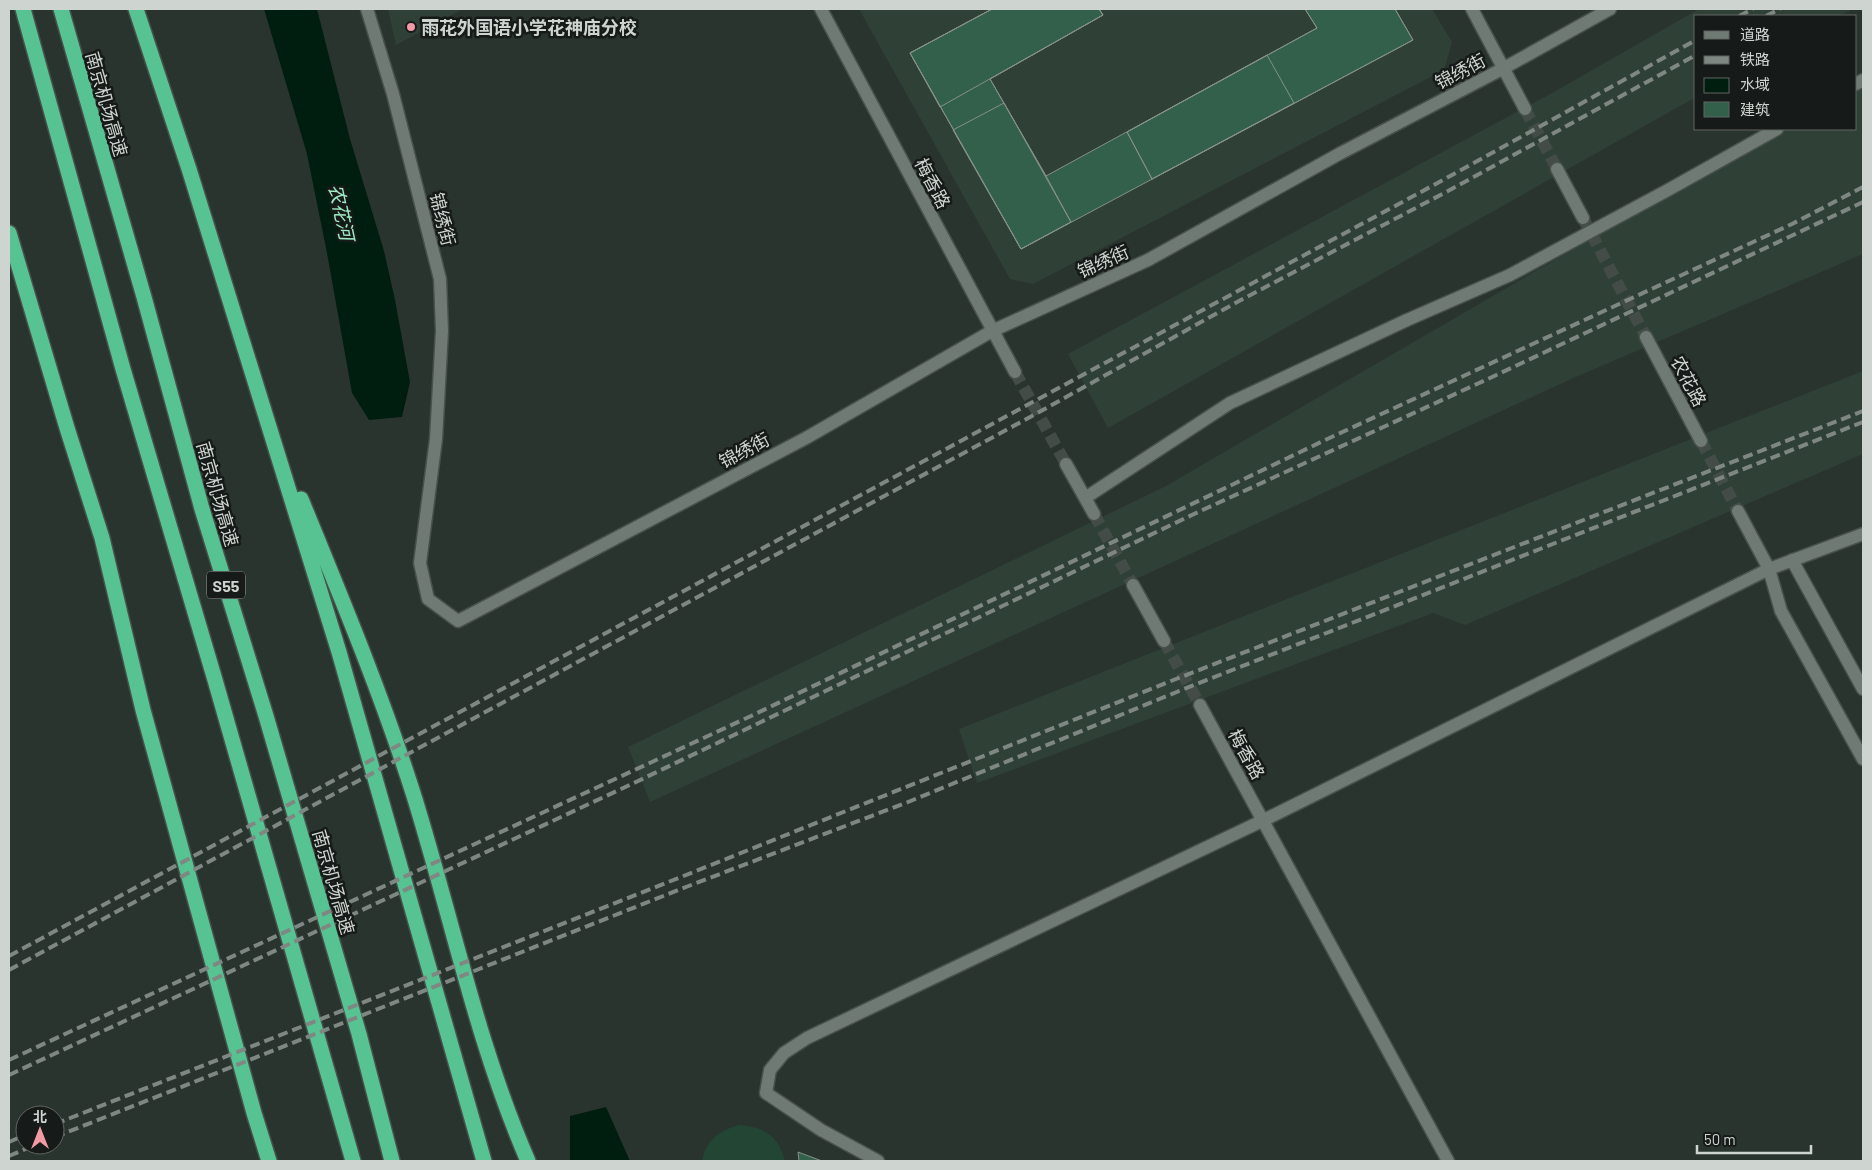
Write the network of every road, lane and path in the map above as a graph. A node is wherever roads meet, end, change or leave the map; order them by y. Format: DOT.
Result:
graph roads {
  1 [pos="23,9"];
  2 [pos="61,9"];
  3 [pos="136,9"];
  4 [pos="367,9"];
  5 [pos="821,9"];
  6 [pos="1472,9"];
  7 [pos="1610,9"];
  8 [pos="1504,68"];
  9 [pos="1525,109"];
  10 [pos="1775,130"];
  11 [pos="1557,169"];
  12 [pos="1583,218"];
  13 [pos="9,233"];
  14 [pos="992,331"];
  15 [pos="1646,338"];
  16 [pos="1015,372"];
  17 [pos="264,410"];
  18 [pos="1701,441"];
  19 [pos="1066,464"];
  20 [pos="1085,498"];
  21 [pos="1738,511"];
  22 [pos="1094,514"];
  23 [pos="1863,534"];
  24 [pos="1792,560"];
  25 [pos="1769,568"];
  26 [pos="1133,585"];
  27 [pos="1164,641"];
  28 [pos="1863,689"];
  29 [pos="1200,705"];
  30 [pos="1863,760"];
  31 [pos="1264,820"];
  32 [pos="269,1161"];
  33 [pos="353,1161"];
  34 [pos="392,1161"];
  35 [pos="484,1161"];
  36 [pos="528,1161"];
  37 [pos="878,1161"];
  38 [pos="1448,1161"];
  1 -- 33 [label="highway, S55"];
  2 -- 34 [label="highway, 南京机场高速 / S55"];
  3 -- 17 [label="highway"];
  4 -- 14 [label="street, 锦绣街"];
  5 -- 14 [label="street, 梅香路"];
  6 -- 8 [label="street"];
  7 -- 8 [label="street, 锦绣街"];
  8 -- 9 [label="street"];
  8 -- 14 [label="street, 锦绣街"];
  10 -- 20 [label="street"];
  11 -- 12 [label="street"];
  13 -- 32 [label="highway"];
  14 -- 16 [label="street, 梅香路"];
  15 -- 18 [label="street, 农花路"];
  17 -- 35 [label="highway"];
  17 -- 36 [label="highway"];
  19 -- 20 [label="street"];
  20 -- 22 [label="street"];
  21 -- 25 [label="street"];
  23 -- 24 [label="street"];
  24 -- 25 [label="street"];
  24 -- 28 [label="street"];
  25 -- 30 [label="street"];
  25 -- 31 [label="street"];
  26 -- 27 [label="street"];
  29 -- 31 [label="street, 梅香路"];
  31 -- 37 [label="street"];
  31 -- 38 [label="street, 梅香路"];
}
